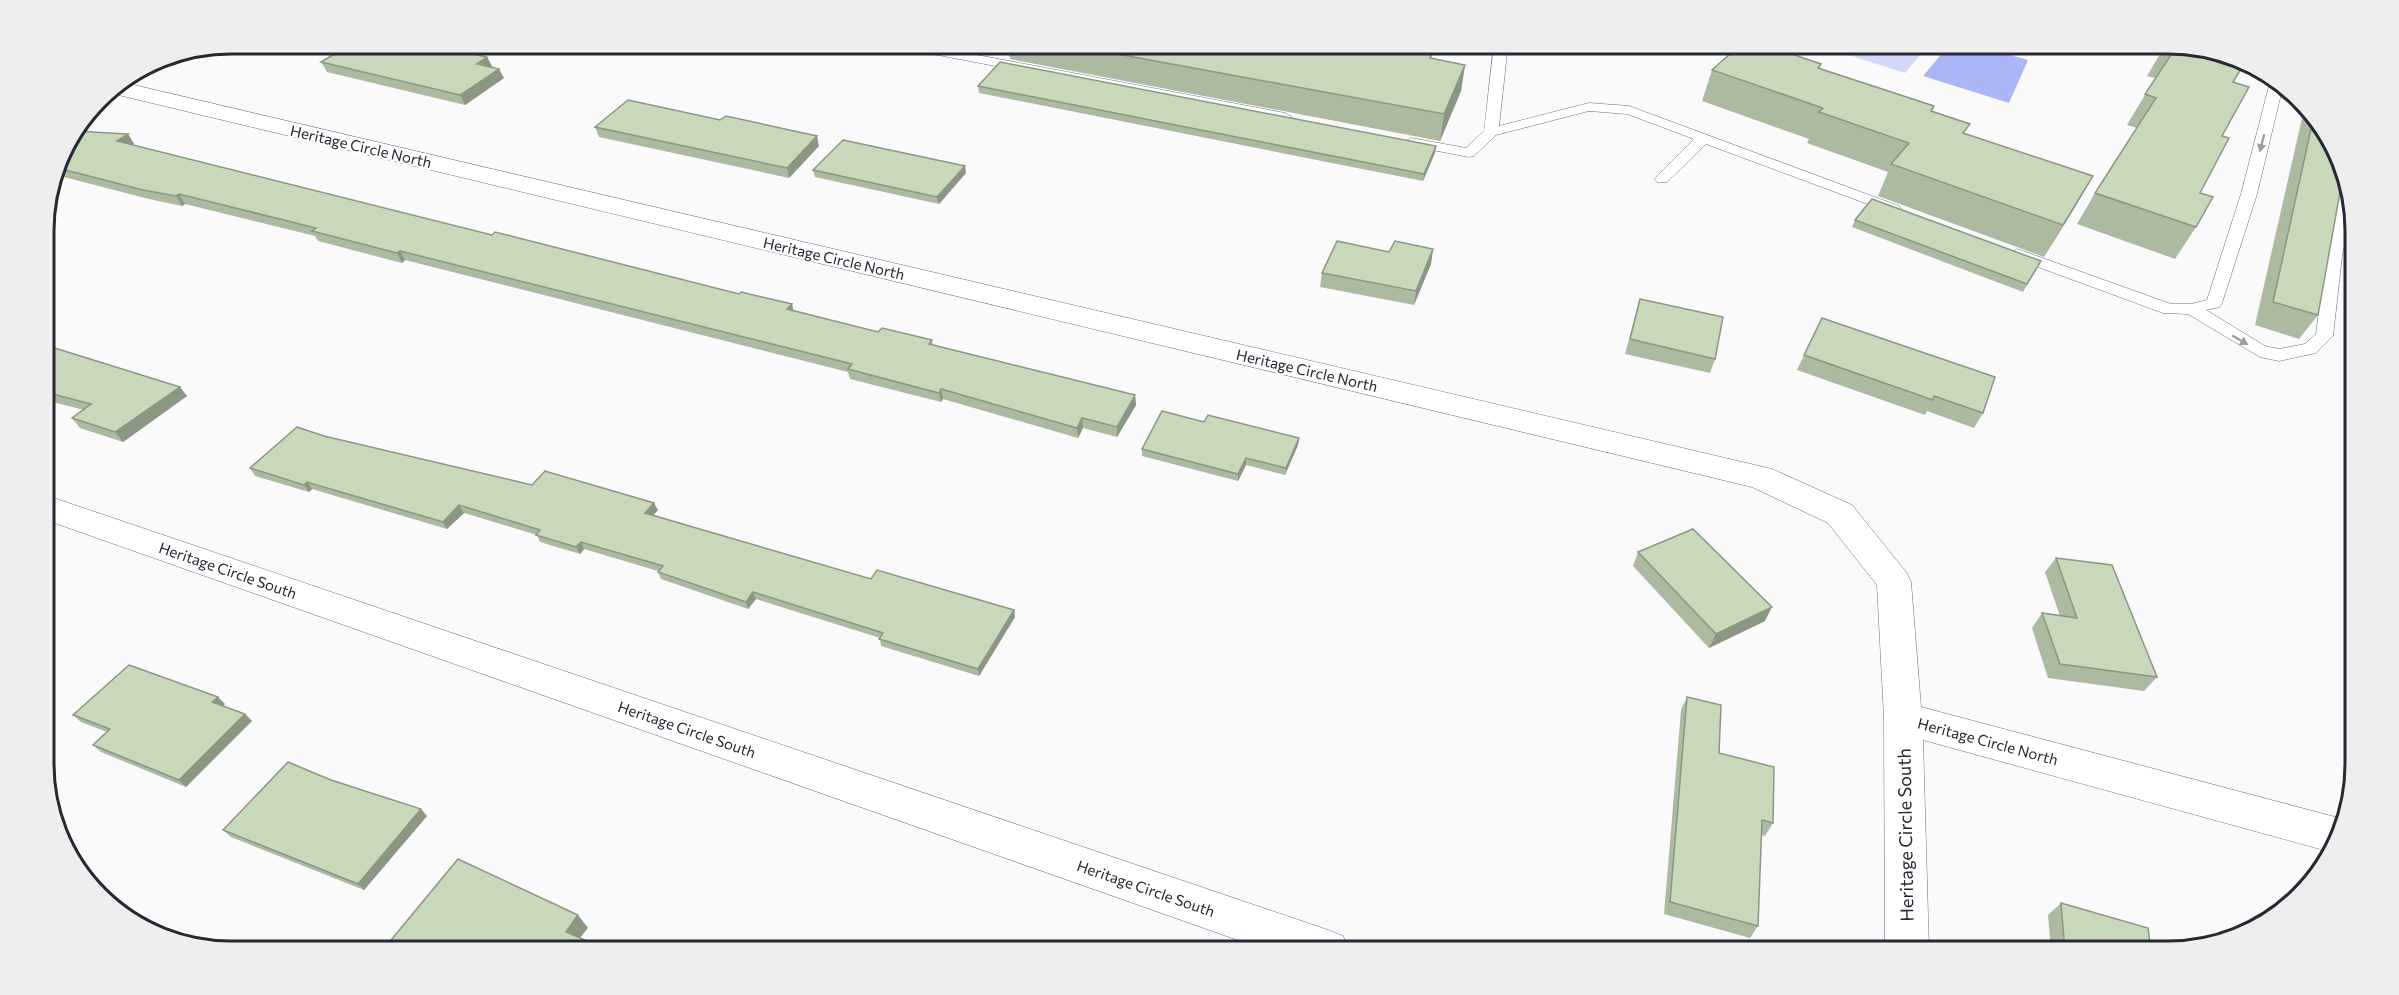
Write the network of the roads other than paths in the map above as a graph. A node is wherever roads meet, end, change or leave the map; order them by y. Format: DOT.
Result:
graph roads {
  1 [pos="953,54"];
  2 [pos="1500,54"];
  3 [pos="125,90"];
  4 [pos="2275,91"];
  5 [pos="1294,119"];
  6 [pos="1491,132"];
  7 [pos="1704,138"];
  8 [pos="1399,139"];
  9 [pos="1662,179"];
  10 [pos="2343,213"];
  11 [pos="1914,217"];
  12 [pos="2002,249"];
  13 [pos="2191,309"];
  14 [pos="54,510"];
  15 [pos="1903,718"];
  16 [pos="2330,834"];
  17 [pos="1299,941"];
  18 [pos="1907,941"];
  1 -- 5 [label="lane"];
  2 -- 6 [label="lane"];
  3 -- 15 [label="street, Heritage Circle North"];
  4 -- 13 [label="lane, one-way"];
  6 -- 7 [label="lane"];
  6 -- 8 [label="lane"];
  7 -- 9 [label="lane"];
  7 -- 11 [label="lane"];
  13 -- 10 [label="lane, one-way"];
  12 -- 13 [label="lane"];
  14 -- 17 [label="street, Heritage Circle South"];
  15 -- 16 [label="street, Heritage Circle North"];
  15 -- 18 [label="street, Heritage Circle South"];
}
